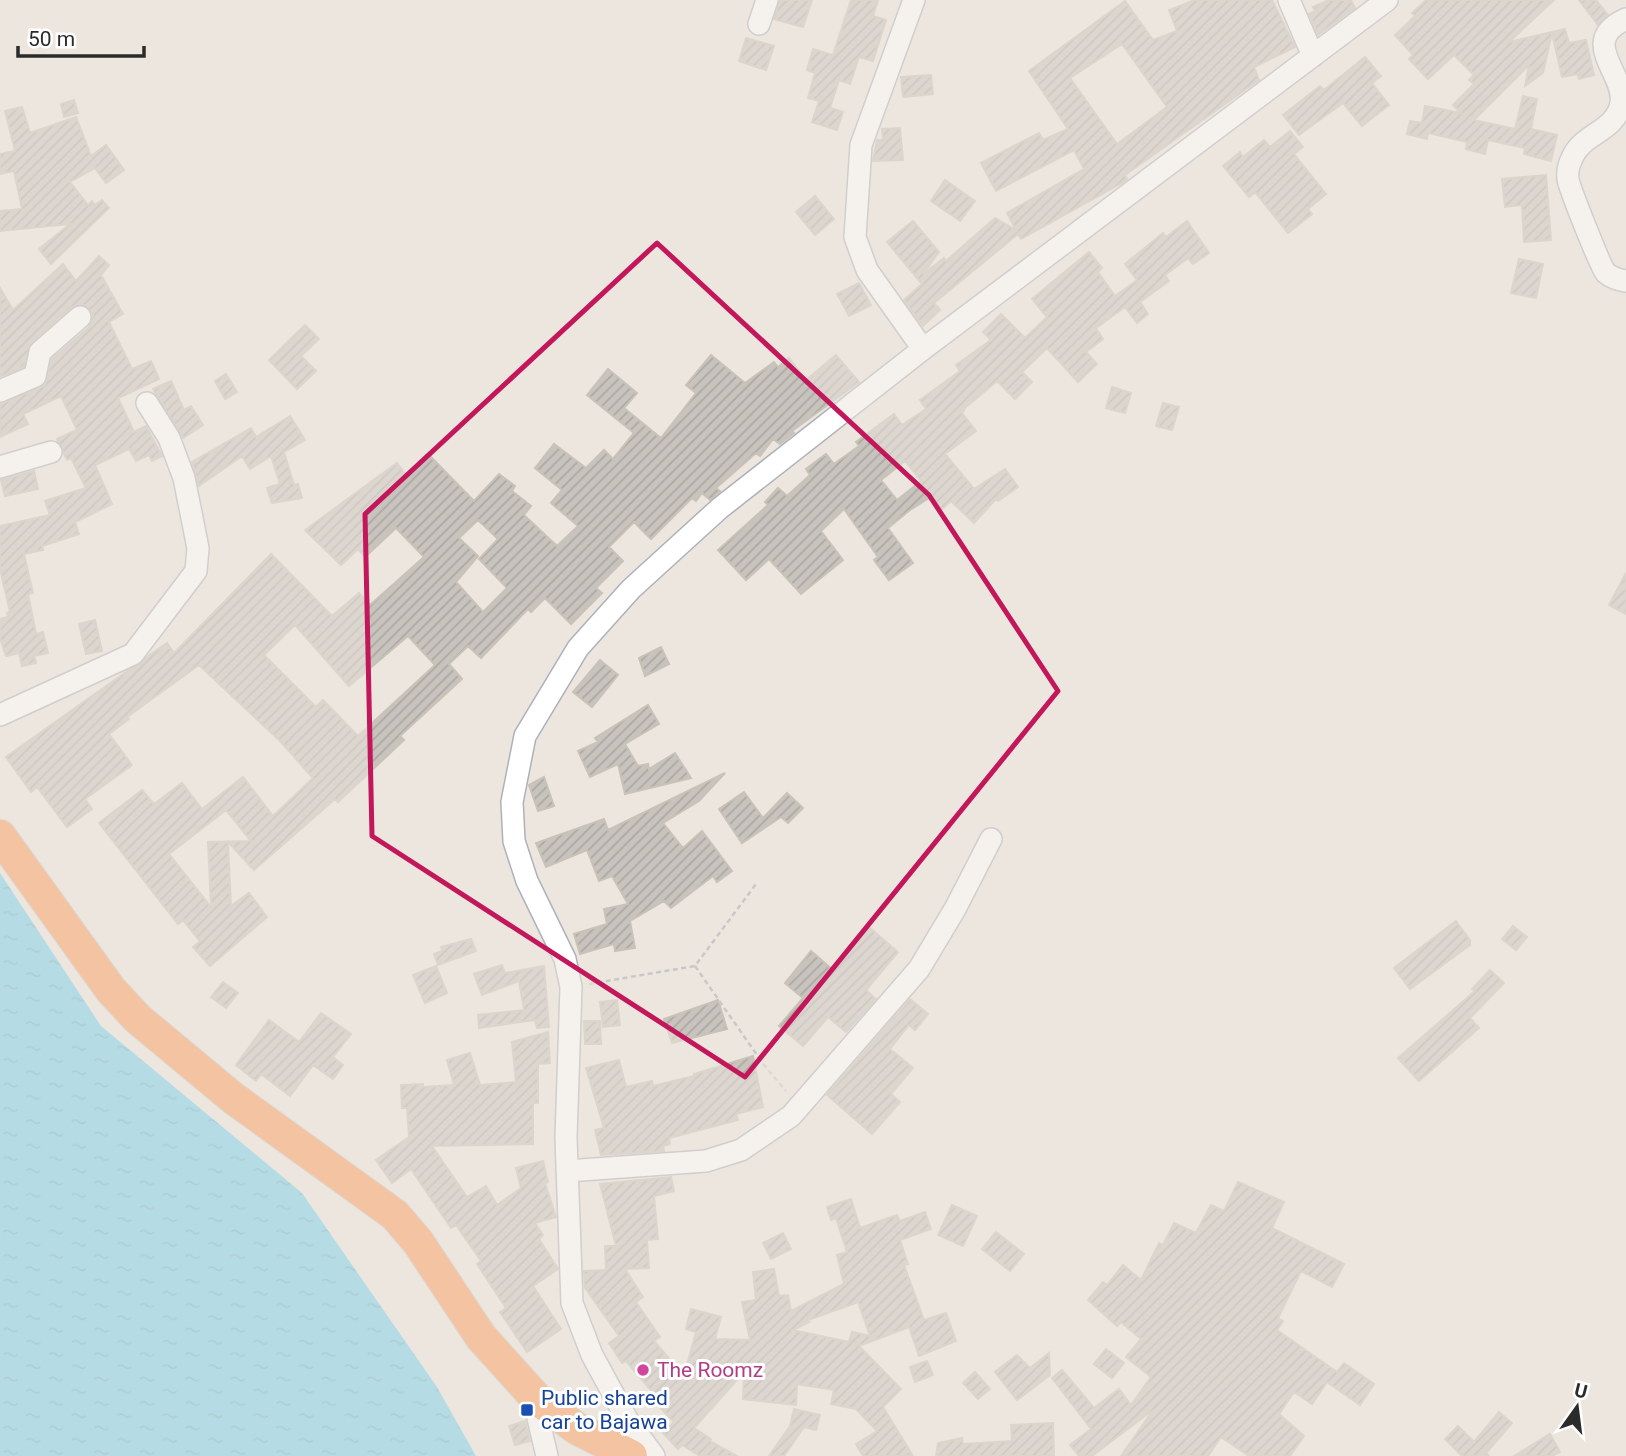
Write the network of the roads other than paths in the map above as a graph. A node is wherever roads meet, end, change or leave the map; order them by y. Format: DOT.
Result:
graph roads {
  1 [pos="767,0"];
  2 [pos="914,0"];
  3 [pos="1289,0"];
  4 [pos="1387,0"];
  5 [pos="1626,19"];
  6 [pos="759,24"];
  7 [pos="1313,56"];
  8 [pos="1626,281"];
  9 [pos="80,317"];
  10 [pos="923,349"];
  11 [pos="0,391"];
  12 [pos="147,403"];
  13 [pos="51,452"];
  14 [pos="0,467"];
  15 [pos="0,715"];
  16 [pos="0,836"];
  17 [pos="991,839"];
  18 [pos="567,1171"];
  19 [pos="536,1398"];
  20 [pos="547,1456"];
  21 [pos="631,1456"];
  22 [pos="654,1456"];
  1 -- 6 [label="street"];
  2 -- 10 [label="street"];
  3 -- 7 [label="street"];
  4 -- 7 [label="street"];
  5 -- 8 [label="street"];
  7 -- 10 [label="street"];
  9 -- 11 [label="street"];
  10 -- 18 [label="street"];
  12 -- 15 [label="street"];
  13 -- 14 [label="street"];
  16 -- 19 [label="highway"];
  17 -- 18 [label="street"];
  18 -- 22 [label="street"];
  19 -- 20 [label="street"];
  19 -- 21 [label="highway"];
}
